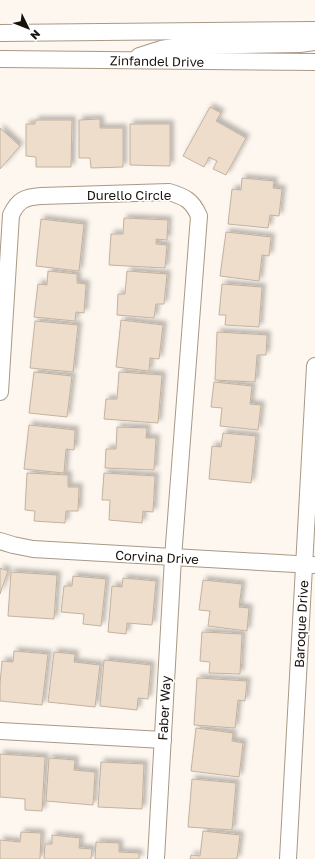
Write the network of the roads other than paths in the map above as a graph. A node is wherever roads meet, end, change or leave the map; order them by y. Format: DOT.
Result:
graph roads {
  1 [pos="315,30"];
  2 [pos="0,33"];
  3 [pos="315,42"];
  4 [pos="0,59"];
  5 [pos="124,60"];
  6 [pos="315,62"];
  7 [pos="315,366"];
  8 [pos="0,392"];
  9 [pos="0,541"];
  10 [pos="173,558"];
  11 [pos="309,565"];
  12 [pos="0,731"];
  13 [pos="163,740"];
  14 [pos="156,859"];
  15 [pos="288,859"];
  1 -- 2 [label="street"];
  3 -- 5 [label="street"];
  4 -- 5 [label="street, Zinfandel Drive"];
  5 -- 6 [label="street, Zinfandel Drive"];
  7 -- 11 [label="street, Baroque Drive"];
  8 -- 10 [label="street, Durello Circle"];
  9 -- 10 [label="street, Corvina Drive"];
  10 -- 11 [label="street, Corvina Drive"];
  10 -- 13 [label="street, Faber Way"];
  11 -- 15 [label="street, Baroque Drive"];
  12 -- 13 [label="street"];
  13 -- 14 [label="street, Faber Way"];
}
